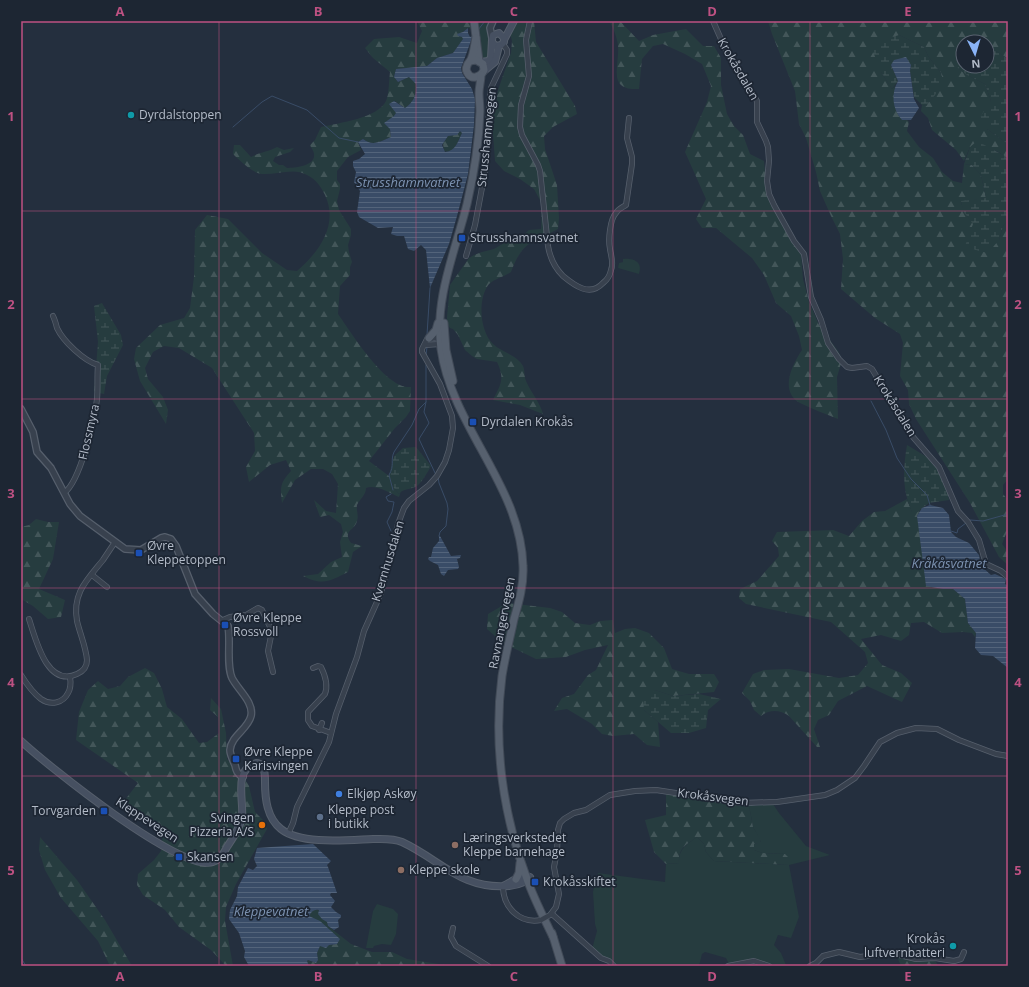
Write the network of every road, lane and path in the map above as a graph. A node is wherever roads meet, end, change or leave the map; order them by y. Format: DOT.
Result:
graph roads {
  1 [pos="474,21"];
  2 [pos="494,21"];
  3 [pos="530,21"];
  4 [pos="714,21"];
  5 [pos="514,22"];
  6 [pos="720,23"];
  7 [pos="495,37"];
  8 [pos="476,38"];
  9 [pos="502,43"];
  10 [pos="470,61"];
  11 [pos="480,61"];
  12 [pos="482,74"];
  13 [pos="471,76"];
  14 [pos="479,93"];
  15 [pos="629,118"];
  16 [pos="466,256"];
  17 [pos="447,280"];
  18 [pos="440,315"];
  19 [pos="53,316"];
  20 [pos="425,341"];
  21 [pos="442,341"];
  22 [pos="21,410"];
  23 [pos="64,493"];
  24 [pos="115,542"];
  25 [pos="92,575"];
  26 [pos="1008,577"];
  27 [pos="107,586"];
  28 [pos="29,619"];
  29 [pos="223,620"];
  30 [pos="313,668"];
  31 [pos="273,672"];
  32 [pos="21,675"];
  33 [pos="70,677"];
  34 [pos="322,723"];
  35 [pos="319,730"];
  36 [pos="331,733"];
  37 [pos="21,741"];
  38 [pos="1008,756"];
  39 [pos="243,777"];
  40 [pos="511,822"];
  41 [pos="288,834"];
  42 [pos="520,857"];
  43 [pos="528,878"];
  44 [pos="516,879"];
  45 [pos="503,886"];
  46 [pos="551,914"];
  47 [pos="453,928"];
  48 [pos="964,952"];
  49 [pos="488,966"];
  50 [pos="562,966"];
  51 [pos="614,966"];
  52 [pos="728,966"];
  53 [pos="769,966"];
  54 [pos="810,966"];
  1 -- 8 [label="main road"];
  2 -- 7 [label="street"];
  3 -- 15 [label="street"];
  4 -- 6 [label="street, Krokåsdalen"];
  4 -- 26 [label="street, Krokåsdalen"];
  5 -- 7 [label="main road"];
  5 -- 9 [label="main road"];
  7 -- 9 [label="main road"];
  7 -- 9 [label="main road"];
  7 -- 11 [label="main road"];
  8 -- 10 [label="main road"];
  8 -- 11 [label="main road"];
  9 -- 12 [label="main road"];
  9 -- 16 [label="street, Strusshamnvegen"];
  10 -- 11 [label="main road"];
  10 -- 13 [label="main road"];
  11 -- 12 [label="main road"];
  12 -- 13 [label="main road"];
  12 -- 14 [label="main road, Ravnangervegen"];
  13 -- 14 [label="main road, Ravnangervegen"];
  14 -- 17 [label="main road, Ravnangervegen"];
  17 -- 18 [label="main road, Ravnangervegen"];
  17 -- 21 [label="main road, Ravnangervegen"];
  18 -- 20 [label="main road"];
  18 -- 21 [label="main road, Ravnangervegen"];
  19 -- 23 [label="street, Flossmyra"];
  20 -- 21 [label="street"];
  20 -- 21 [label="street"];
  20 -- 36 [label="street, Kvernhusdalen"];
  21 -- 40 [label="main road, Ravnangervegen"];
  22 -- 23 [label="street"];
  23 -- 24 [label="street"];
  24 -- 25 [label="street"];
  24 -- 29 [label="street"];
  25 -- 27 [label="street"];
  25 -- 33 [label="street"];
  28 -- 33 [label="street"];
  29 -- 31 [label="street"];
  29 -- 39 [label="street"];
  30 -- 35 [label="street"];
  32 -- 33 [label="street"];
  34 -- 35 [label="street"];
  35 -- 36 [label="street"];
  36 -- 41 [label="street, Kvernhusdalen"];
  37 -- 39 [label="main road, Kleppevegen"];
  38 -- 46 [label="street, Krokåsvegen"];
  39 -- 41 [label="main road"];
  40 -- 42 [label="main road, Ravnangervegen"];
  40 -- 43 [label="main road, Ravnangervegen"];
  41 -- 45 [label="main road"];
  42 -- 43 [label="main road, Ravnangervegen"];
  42 -- 44 [label="main road"];
  43 -- 44 [label="main road"];
  43 -- 45 [label="main road"];
  43 -- 50 [label="main road, Ravnangervegen"];
  44 -- 45 [label="main road"];
  45 -- 46 [label="street, bridge"];
  46 -- 51 [label="street"];
  47 -- 49 [label="street"];
  48 -- 54 [label="street"];
  52 -- 53 [label="street"];
}
